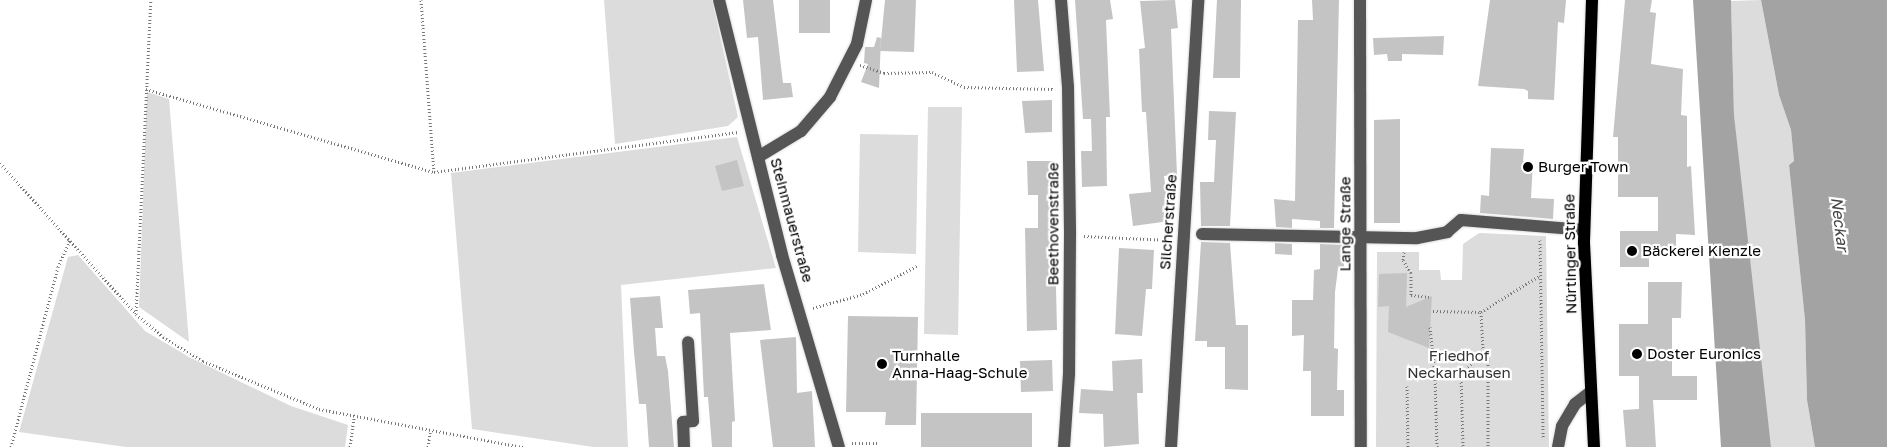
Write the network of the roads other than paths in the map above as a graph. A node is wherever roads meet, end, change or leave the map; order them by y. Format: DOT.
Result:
graph roads {
  1 [pos="719,0"];
  2 [pos="866,0"];
  3 [pos="1061,0"];
  4 [pos="1198,0"];
  5 [pos="1360,0"];
  6 [pos="1592,0"];
  7 [pos="758,157"];
  8 [pos="1584,230"];
  9 [pos="1202,234"];
  10 [pos="1362,234"];
  11 [pos="688,342"];
  12 [pos="1589,393"];
  13 [pos="839,445"];
  14 [pos="684,447"];
  15 [pos="1064,447"];
  16 [pos="1171,447"];
  17 [pos="1361,447"];
  18 [pos="1558,447"];
  19 [pos="1594,447"];
  1 -- 7 [label="street, Steinmauerstraße"];
  2 -- 7 [label="street"];
  3 -- 15 [label="street, Beethovenstraße"];
  4 -- 16 [label="street, Silcherstraße"];
  5 -- 10 [label="street, Lange Straße"];
  6 -- 8 [label="main road, Nürtinger Straße"];
  7 -- 13 [label="street, Steinmauerstraße"];
  8 -- 10 [label="street"];
  8 -- 12 [label="main road, Nürtinger Straße"];
  9 -- 10 [label="street"];
  10 -- 17 [label="street, Lange Straße"];
  11 -- 14 [label="street"];
  12 -- 18 [label="street"];
  12 -- 19 [label="main road, Nürtinger Straße"];
}
